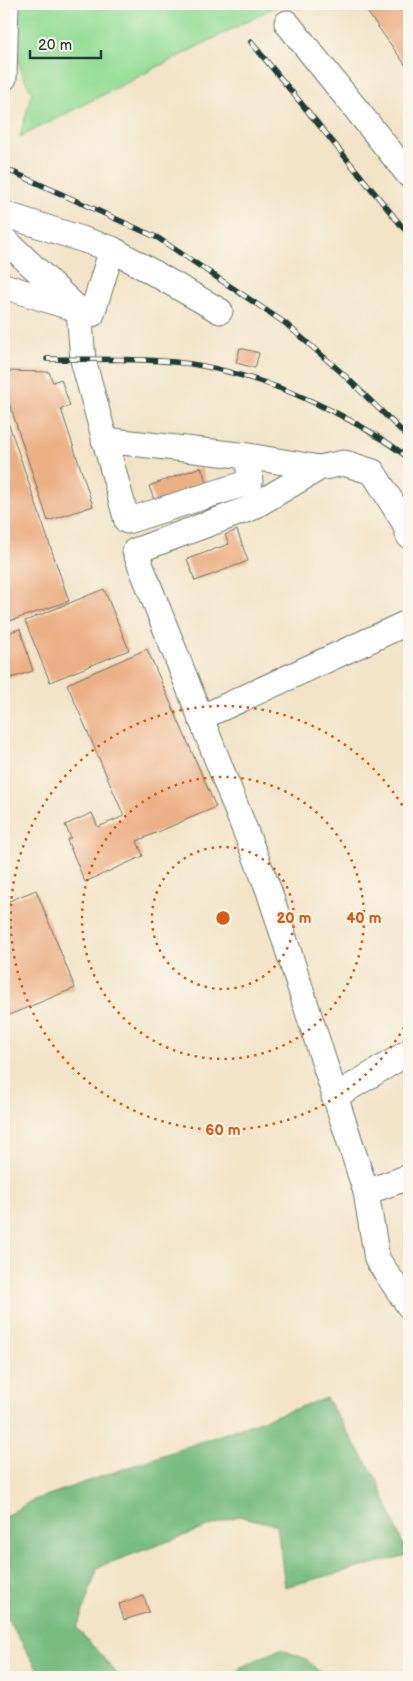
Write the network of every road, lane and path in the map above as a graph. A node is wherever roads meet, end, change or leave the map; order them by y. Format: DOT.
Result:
graph roads {
  1 [pos="6,4"];
  2 [pos="287,23"];
  3 [pos="4,78"];
  4 [pos="409,175"];
  5 [pos="4,214"];
  6 [pos="4,239"];
  7 [pos="112,249"];
  8 [pos="4,286"];
  9 [pos="79,310"];
  10 [pos="220,311"];
  11 [pos="104,440"];
  12 [pos="248,456"];
  13 [pos="319,468"];
  14 [pos="409,536"];
  15 [pos="409,622"];
  16 [pos="200,718"];
  17 [pos="409,1052"];
  18 [pos="334,1097"];
  19 [pos="409,1177"];
  20 [pos="366,1192"];
  21 [pos="409,1306"];
  1 -- 3 [label="street"];
  2 -- 4 [label="street"];
  5 -- 7 [label="street"];
  6 -- 9 [label="street"];
  7 -- 9 [label="street"];
  7 -- 10 [label="street"];
  8 -- 9 [label="street"];
  9 -- 11 [label="street"];
  11 -- 12 [label="street"];
  11 -- 12 [label="street"];
  12 -- 13 [label="street"];
  13 -- 14 [label="street"];
  13 -- 16 [label="street"];
  15 -- 16 [label="street"];
  16 -- 18 [label="street"];
  17 -- 18 [label="street"];
  18 -- 20 [label="street"];
  19 -- 20 [label="street"];
  20 -- 21 [label="street"];
}
